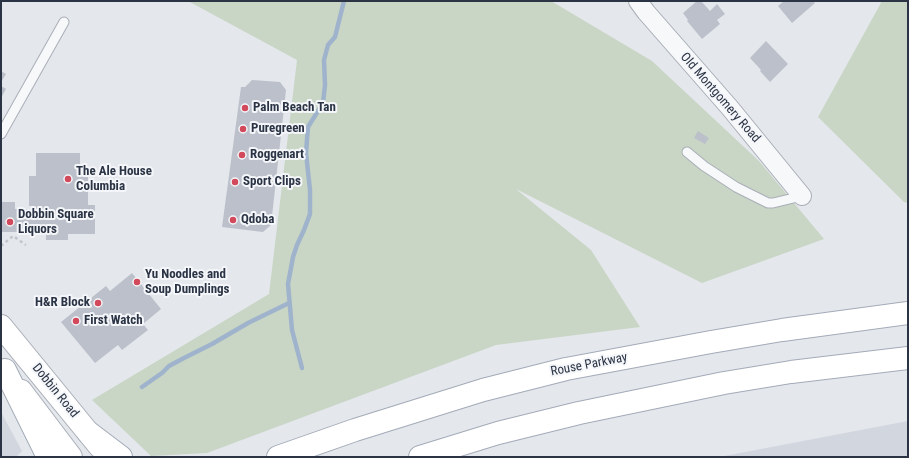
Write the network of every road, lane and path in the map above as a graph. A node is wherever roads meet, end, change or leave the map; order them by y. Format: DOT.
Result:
graph roads {
  1 [pos="638,1"];
  2 [pos="64,22"];
  3 [pos="1,134"];
  4 [pos="687,152"];
  5 [pos="802,196"];
  6 [pos="26,245"];
  7 [pos="1,246"];
  8 [pos="908,313"];
  9 [pos="1,326"];
  10 [pos="908,358"];
  11 [pos="3,367"];
  12 [pos="642,400"];
  13 [pos="88,432"];
  14 [pos="48,457"];
  15 [pos="71,457"];
  16 [pos="107,457"];
  17 [pos="121,457"];
  18 [pos="278,457"];
  19 [pos="420,457"];
  20 [pos="465,457"];
  1 -- 5 [label="street, Old Montgomery Road"];
  2 -- 3 [label="lane"];
  4 -- 5 [label="lane"];
  6 -- 7 [label="path"];
  8 -- 18 [label="main road, Rouse Parkway"];
  9 -- 13 [label="main road, Dobbin Road"];
  10 -- 12 [label="main road"];
  11 -- 14 [label="main road"];
  11 -- 15 [label="main road, Dobbin Road"];
  12 -- 19 [label="main road"];
  12 -- 20 [label="main road"];
  13 -- 16 [label="main road, Dobbin Road"];
  13 -- 17 [label="main road"];
}
